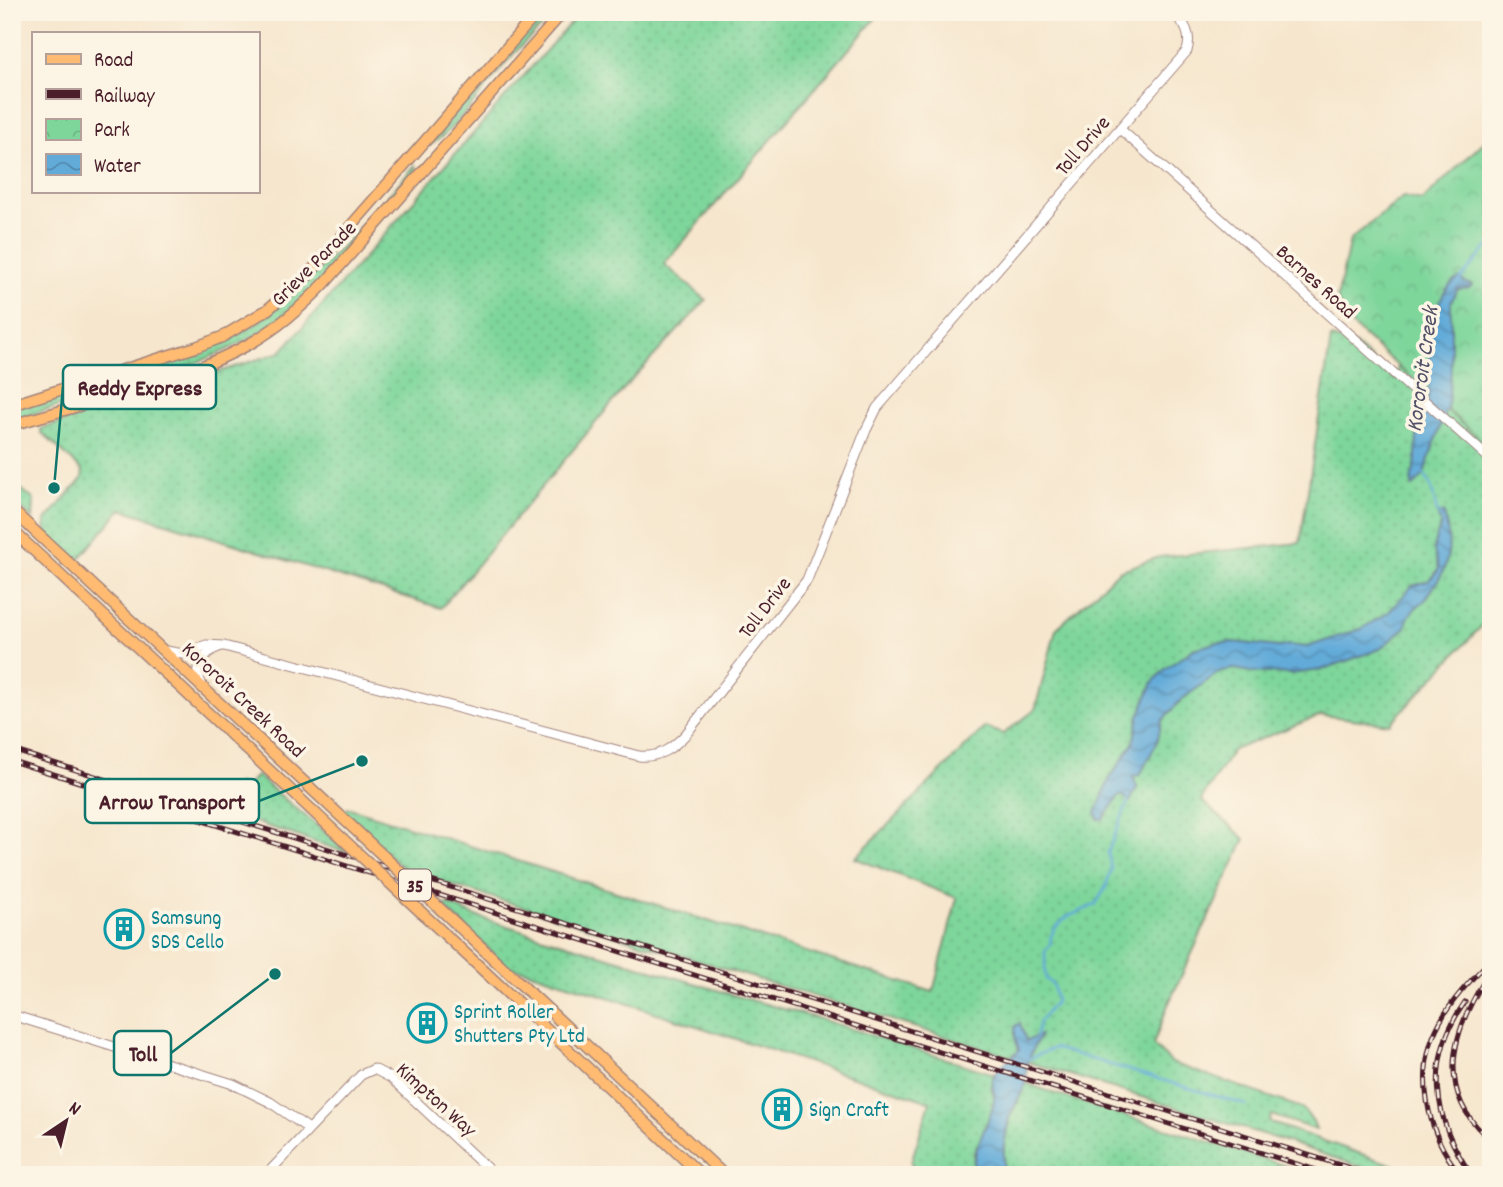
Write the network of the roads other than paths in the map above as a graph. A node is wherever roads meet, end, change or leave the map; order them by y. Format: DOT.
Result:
graph roads {
  1 [pos="538,12"];
  2 [pos="563,12"];
  3 [pos="1173,12"];
  4 [pos="1120,128"];
  5 [pos="12,405"];
  6 [pos="29,423"];
  7 [pos="12,425"];
  8 [pos="12,433"];
  9 [pos="1491,460"];
  10 [pos="12,510"];
  11 [pos="12,530"];
  12 [pos="156,643"];
  13 [pos="224,646"];
  14 [pos="205,689"];
  15 [pos="12,1015"];
  16 [pos="309,1129"];
  17 [pos="266,1175"];
  18 [pos="494,1175"];
  19 [pos="701,1175"];
  20 [pos="724,1175"];
  1 -- 5 [label="main road, Grieve Parade"];
  2 -- 6 [label="main road, Grieve Parade"];
  3 -- 4 [label="street, Toll Drive"];
  4 -- 9 [label="street, Barnes Road"];
  4 -- 13 [label="street, Toll Drive"];
  6 -- 7 [label="main road"];
  6 -- 8 [label="main road"];
  10 -- 12 [label="main road, Kororoit Creek Road / 35"];
  11 -- 19 [label="main road, Kororoit Creek Road / 35, bridge"];
  12 -- 13 [label="street, Toll Drive"];
  12 -- 14 [label="main road, Kororoit Creek Road / 35"];
  13 -- 14 [label="street"];
  14 -- 20 [label="main road, Kororoit Creek Road / 35, bridge"];
  15 -- 16 [label="street"];
  16 -- 17 [label="street, Kimpton Way"];
  16 -- 18 [label="street, Kimpton Way"];
}
